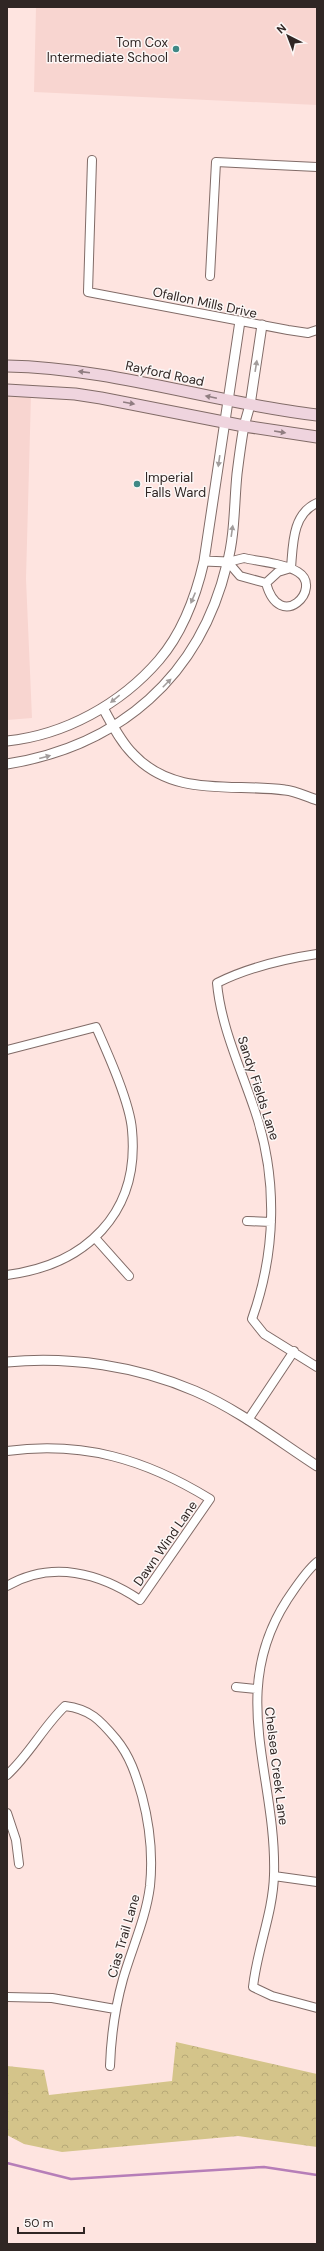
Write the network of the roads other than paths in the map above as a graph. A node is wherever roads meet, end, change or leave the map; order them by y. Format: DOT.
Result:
graph roads {
  1 [pos="92,160"];
  2 [pos="317,167"];
  3 [pos="210,276"];
  4 [pos="240,321"];
  5 [pos="262,326"];
  6 [pos="317,330"];
  7 [pos="7,366"];
  8 [pos="7,390"];
  9 [pos="228,401"];
  10 [pos="250,405"];
  11 [pos="317,415"];
  12 [pos="224,422"];
  13 [pos="244,426"];
  14 [pos="317,437"];
  15 [pos="317,503"];
  16 [pos="204,561"];
  17 [pos="228,562"];
  18 [pos="291,568"];
  19 [pos="266,583"];
  20 [pos="103,708"];
  21 [pos="114,727"];
  22 [pos="7,741"];
  23 [pos="7,764"];
  24 [pos="317,800"];
  25 [pos="317,954"];
  26 [pos="7,1050"];
  27 [pos="246,1221"];
  28 [pos="271,1222"];
  29 [pos="96,1238"];
  30 [pos="7,1275"];
  31 [pos="129,1276"];
  32 [pos="294,1352"];
  33 [pos="7,1362"];
  34 [pos="317,1367"];
  35 [pos="248,1420"];
  36 [pos="7,1450"];
  37 [pos="317,1466"];
  38 [pos="317,1562"];
  39 [pos="7,1586"];
  40 [pos="236,1687"];
  41 [pos="257,1689"];
  42 [pos="7,1775"];
  43 [pos="7,1813"];
  44 [pos="19,1864"];
  45 [pos="274,1876"];
  46 [pos="317,1882"];
  47 [pos="7,1997"];
  48 [pos="317,2008"];
  49 [pos="115,2009"];
  50 [pos="110,2066"];
  1 -- 4 [label="street, Ofallon Mills Drive"];
  2 -- 3 [label="street"];
  4 -- 5 [label="street, Ofallon Mills Drive"];
  4 -- 9 [label="street"];
  5 -- 6 [label="street, Ofallon Mills Drive"];
  10 -- 5 [label="street, one-way"];
  9 -- 7 [label="main road, Rayford Road, one-way"];
  8 -- 12 [label="main road, one-way"];
  9 -- 10 [label="main road, Rayford Road"];
  9 -- 12 [label="street"];
  10 -- 11 [label="main road, Rayford Road"];
  10 -- 13 [label="street"];
  12 -- 13 [label="main road"];
  12 -- 16 [label="street, one-way"];
  13 -- 14 [label="main road, one-way"];
  17 -- 13 [label="street, one-way"];
  15 -- 18 [label="street"];
  16 -- 17 [label="street"];
  16 -- 20 [label="street, one-way"];
  17 -- 18 [label="street"];
  17 -- 19 [label="street"];
  21 -- 17 [label="street, one-way"];
  18 -- 19 [label="street"];
  18 -- 19 [label="street"];
  20 -- 21 [label="street"];
  20 -- 22 [label="street"];
  23 -- 21 [label="street, one-way"];
  21 -- 24 [label="street"];
  25 -- 28 [label="street, Sandy Fields Lane"];
  26 -- 29 [label="street"];
  27 -- 28 [label="street"];
  28 -- 32 [label="street, Sandy Fields Lane"];
  29 -- 30 [label="street"];
  29 -- 31 [label="street"];
  32 -- 34 [label="street"];
  32 -- 35 [label="street"];
  33 -- 35 [label="street"];
  35 -- 37 [label="street"];
  36 -- 39 [label="street, Dawn Wind Lane"];
  38 -- 41 [label="street, Chelsea Creek Lane"];
  40 -- 41 [label="street"];
  41 -- 45 [label="street, Chelsea Creek Lane"];
  42 -- 49 [label="street, Cias Trail Lane"];
  43 -- 44 [label="street"];
  45 -- 46 [label="street"];
  45 -- 48 [label="street, Chelsea Creek Lane"];
  47 -- 49 [label="street"];
  49 -- 50 [label="street, Cias Trail Lane"];
}
